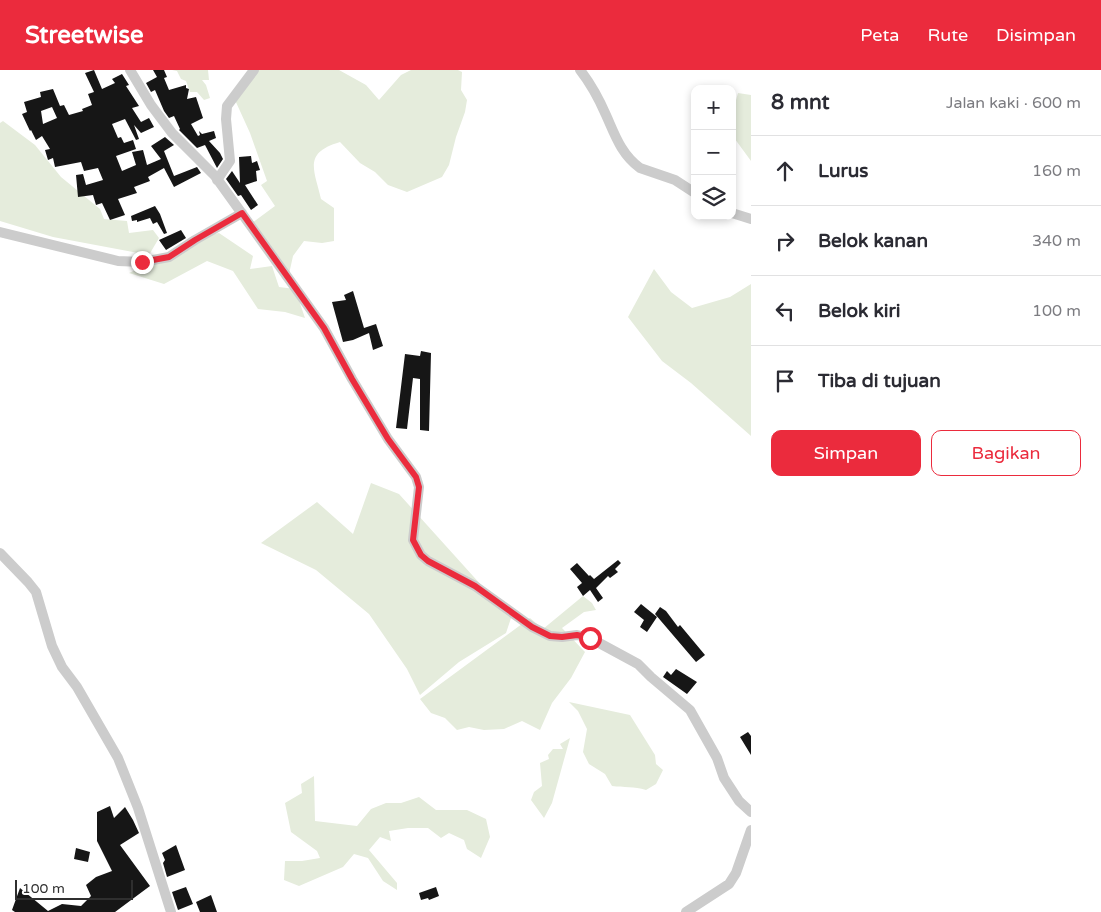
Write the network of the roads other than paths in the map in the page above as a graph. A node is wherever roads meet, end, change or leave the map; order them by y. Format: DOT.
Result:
graph roads {
  1 [pos="130,70"];
  2 [pos="254,70"];
  3 [pos="580,70"];
  4 [pos="217,180"];
  5 [pos="691,190"];
  6 [pos="242,213"];
  7 [pos="736,214"];
  8 [pos="751,219"];
  9 [pos="0,232"];
  10 [pos="0,553"];
  11 [pos="751,812"];
  12 [pos="751,830"];
  13 [pos="171,912"];
  14 [pos="686,912"];
  1 -- 4 [label="street"];
  2 -- 4 [label="street"];
  3 -- 5 [label="street"];
  4 -- 6 [label="street"];
  6 -- 9 [label="street"];
  6 -- 11 [label="street"];
  7 -- 8 [label="street"];
  10 -- 13 [label="street"];
  12 -- 14 [label="street"];
}
